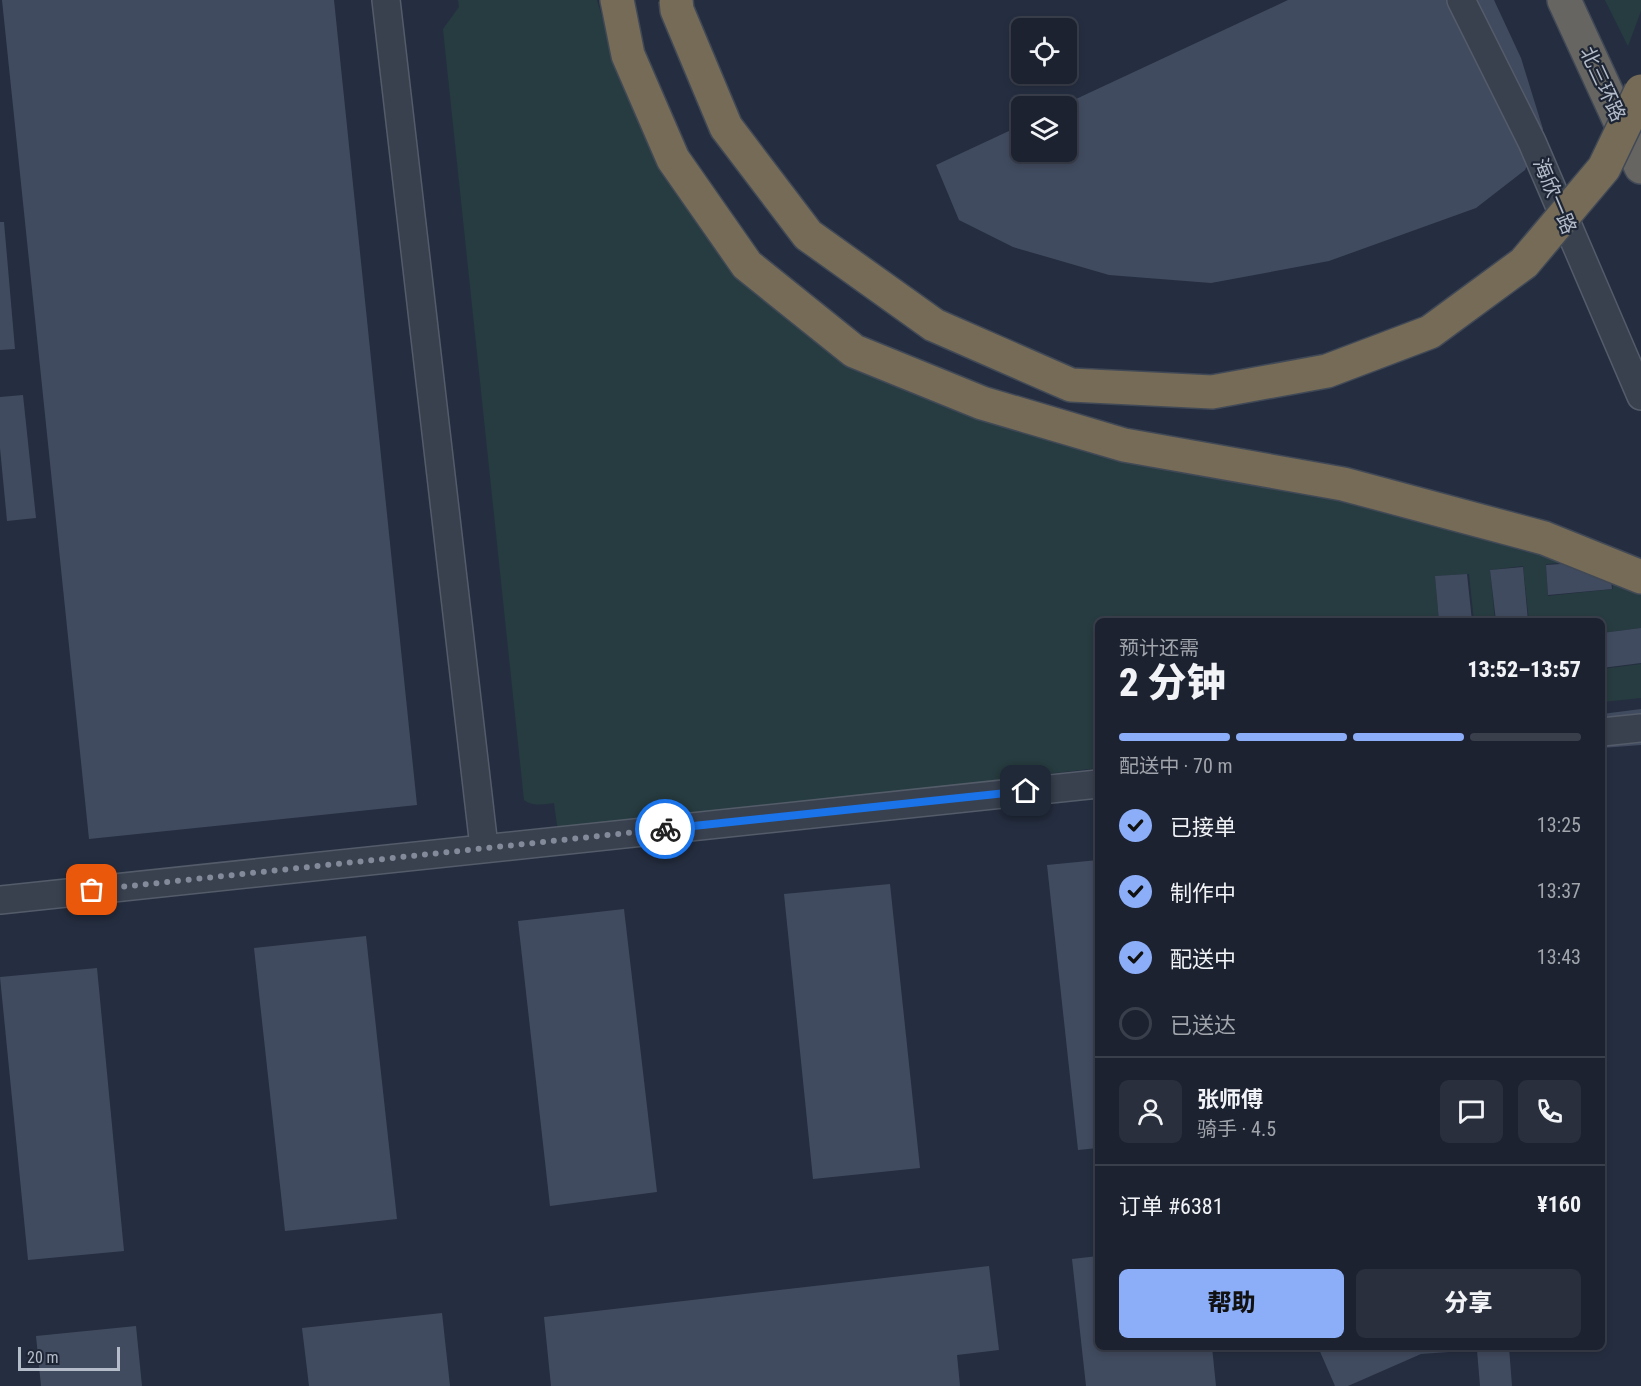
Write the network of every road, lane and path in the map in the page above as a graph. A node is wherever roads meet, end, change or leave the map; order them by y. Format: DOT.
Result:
graph roads {
  1 [pos="386,0"];
  2 [pos="617,0"];
  3 [pos="676,0"];
  4 [pos="1461,0"];
  5 [pos="1564,0"];
  6 [pos="1641,91"];
  7 [pos="1641,167"];
  8 [pos="1641,396"];
  9 [pos="1641,578"];
  10 [pos="1641,728"];
  11 [pos="1605,732"];
  12 [pos="1095,784"];
  13 [pos="484,847"];
  14 [pos="0,900"];
  1 -- 13 [label="street"];
  2 -- 9 [label="highway"];
  3 -- 6 [label="highway, bridge"];
  4 -- 8 [label="street, 海欣一路"];
  5 -- 7 [label="highway, 北三环路"];
  10 -- 11 [label="street"];
  12 -- 13 [label="street"];
  13 -- 14 [label="street"];
}
